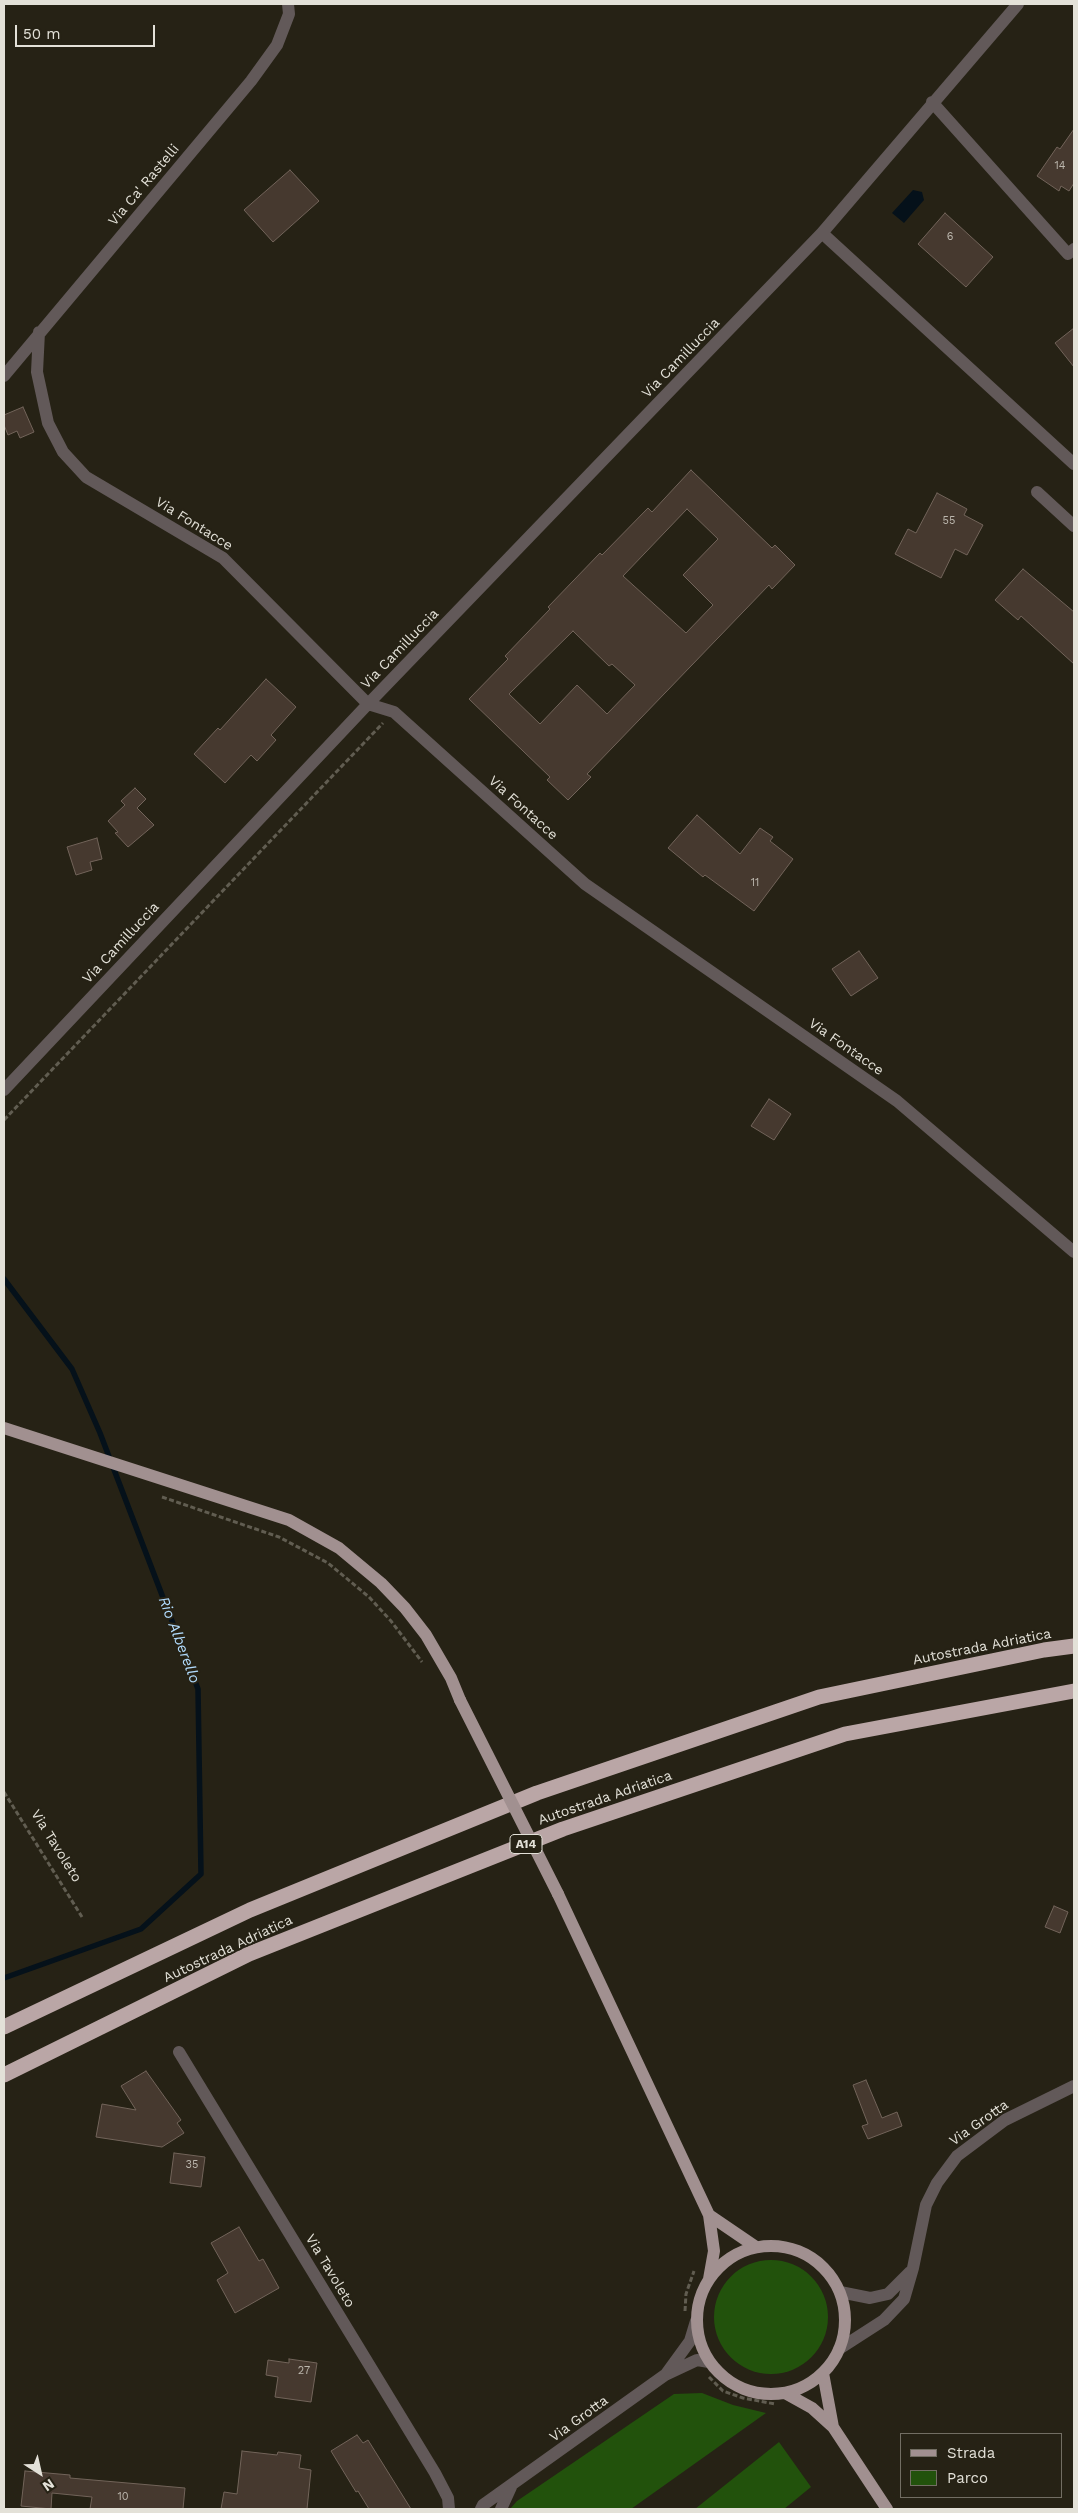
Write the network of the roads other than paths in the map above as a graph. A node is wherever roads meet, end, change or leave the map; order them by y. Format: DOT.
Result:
graph roads {
  1 [pos="288,4"];
  2 [pos="1018,4"];
  3 [pos="932,102"];
  4 [pos="822,233"];
  5 [pos="1074,249"];
  6 [pos="39,332"];
  7 [pos="4,376"];
  8 [pos="1074,464"];
  9 [pos="1037,492"];
  10 [pos="1074,526"];
  11 [pos="368,704"];
  12 [pos="4,1090"];
  13 [pos="1074,1252"];
  14 [pos="4,1428"];
  15 [pos="1074,1646"];
  16 [pos="1074,1691"];
  17 [pos="4,2027"];
  18 [pos="179,2052"];
  19 [pos="4,2075"];
  20 [pos="1074,2086"];
  21 [pos="709,2215"];
  22 [pos="756,2247"];
  23 [pos="913,2268"];
  24 [pos="709,2279"];
  25 [pos="840,2292"];
  26 [pos="696,2320"];
  27 [pos="839,2349"];
  28 [pos="703,2361"];
  29 [pos="824,2373"];
  30 [pos="665,2376"];
  31 [pos="782,2398"];
  32 [pos="833,2427"];
  33 [pos="511,2487"];
  34 [pos="449,2509"];
  35 [pos="481,2509"];
  36 [pos="501,2509"];
  37 [pos="887,2509"];
  1 -- 6 [label="street, Via Ca' Rastelli"];
  2 -- 3 [label="street, Via Camilluccia"];
  3 -- 4 [label="street, Via Camilluccia"];
  3 -- 5 [label="street"];
  4 -- 8 [label="street"];
  4 -- 11 [label="street, Via Camilluccia"];
  6 -- 7 [label="street, Via Ca' Rastelli"];
  6 -- 11 [label="street, Via Fontacce"];
  9 -- 10 [label="street"];
  11 -- 12 [label="street, Via Camilluccia"];
  11 -- 13 [label="street, Via Fontacce"];
  14 -- 21 [label="main road, bridge"];
  15 -- 17 [label="highway, Autostrada Adriatica"];
  16 -- 19 [label="highway, Autostrada Adriatica / A14"];
  18 -- 34 [label="street, Via Tavoleto"];
  20 -- 23 [label="street, Via Grotta"];
  21 -- 22 [label="main road"];
  21 -- 24 [label="main road"];
  22 -- 24 [label="main road"];
  22 -- 25 [label="main road"];
  23 -- 25 [label="street"];
  23 -- 27 [label="street, Via Grotta"];
  24 -- 26 [label="main road"];
  25 -- 27 [label="main road"];
  26 -- 28 [label="main road"];
  26 -- 30 [label="street, Via Grotta"];
  27 -- 29 [label="main road"];
  28 -- 30 [label="street, Via Grotta"];
  28 -- 31 [label="main road"];
  29 -- 31 [label="main road"];
  29 -- 32 [label="main road"];
  30 -- 33 [label="street, Via Grotta"];
  31 -- 32 [label="main road"];
  32 -- 37 [label="main road"];
  33 -- 35 [label="street, Via Grotta"];
  33 -- 36 [label="street, Via Grotta"];
}
